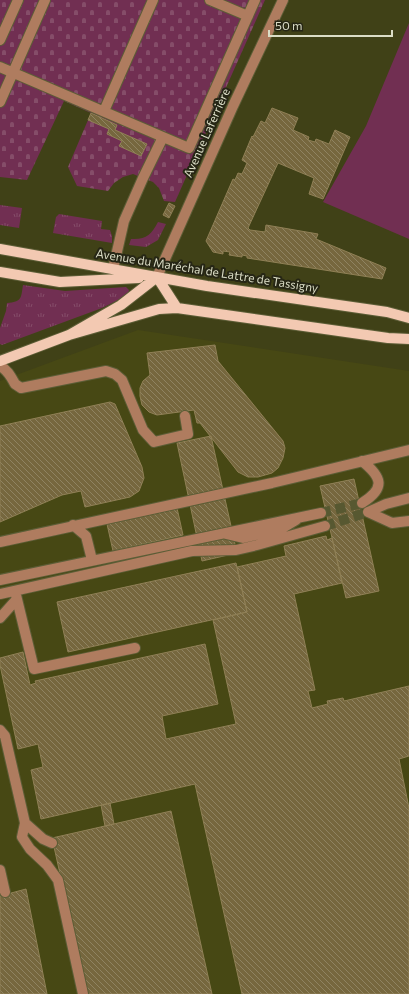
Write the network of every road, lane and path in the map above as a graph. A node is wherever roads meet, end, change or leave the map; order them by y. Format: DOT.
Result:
graph roads {
  1 [pos="18,0"];
  2 [pos="46,0"];
  3 [pos="153,0"];
  4 [pos="210,0"];
  5 [pos="255,0"];
  6 [pos="282,0"];
  7 [pos="248,16"];
  8 [pos="0,40"];
  9 [pos="0,67"];
  10 [pos="14,73"];
  11 [pos="0,102"];
  12 [pos="104,111"];
  13 [pos="164,137"];
  14 [pos="0,249"];
  15 [pos="113,269"];
  16 [pos="0,272"];
  17 [pos="157,277"];
  18 [pos="177,308"];
  19 [pos="409,318"];
  20 [pos="69,335"];
  21 [pos="409,339"];
  22 [pos="0,361"];
  23 [pos="0,366"];
  24 [pos="185,416"];
  25 [pos="409,450"];
  26 [pos="362,461"];
  27 [pos="409,498"];
  28 [pos="365,507"];
  29 [pos="321,512"];
  30 [pos="409,521"];
  31 [pos="73,526"];
  32 [pos="325,526"];
  33 [pos="0,542"];
  34 [pos="154,546"];
  35 [pos="92,560"];
  36 [pos="145,561"];
  37 [pos="0,580"];
  38 [pos="0,594"];
  39 [pos="16,595"];
  40 [pos="0,618"];
  41 [pos="135,648"];
  42 [pos="0,730"];
  43 [pos="25,823"];
  44 [pos="52,843"];
  45 [pos="0,870"];
  46 [pos="4,892"];
  47 [pos="83,994"];
  1 -- 8 [label="street"];
  2 -- 10 [label="street"];
  3 -- 12 [label="street"];
  4 -- 7 [label="street"];
  5 -- 7 [label="street"];
  6 -- 17 [label="street, Avenue Laferrière"];
  7 -- 13 [label="street"];
  9 -- 10 [label="street"];
  10 -- 11 [label="street"];
  10 -- 12 [label="street"];
  12 -- 13 [label="street"];
  13 -- 15 [label="street"];
  14 -- 15 [label="main road, Avenue du Maréchal de Lattre de Tassigny"];
  15 -- 17 [label="main road, Avenue du Maréchal de Lattre de Tassigny"];
  16 -- 17 [label="main road"];
  17 -- 18 [label="main road"];
  17 -- 19 [label="main road, Avenue du Maréchal de Lattre de Tassigny"];
  17 -- 20 [label="main road"];
  18 -- 20 [label="main road"];
  18 -- 21 [label="main road"];
  20 -- 22 [label="main road"];
  23 -- 24 [label="street"];
  25 -- 26 [label="street"];
  26 -- 28 [label="street"];
  26 -- 31 [label="street"];
  27 -- 28 [label="street"];
  28 -- 30 [label="street"];
  29 -- 34 [label="street"];
  31 -- 33 [label="street"];
  31 -- 35 [label="street"];
  32 -- 36 [label="street"];
  34 -- 35 [label="street"];
  34 -- 36 [label="street"];
  35 -- 37 [label="street"];
  36 -- 39 [label="street"];
  38 -- 39 [label="street"];
  39 -- 40 [label="street"];
  39 -- 41 [label="street"];
  42 -- 43 [label="street"];
  43 -- 44 [label="street"];
  43 -- 47 [label="street"];
  45 -- 46 [label="street"];
}
